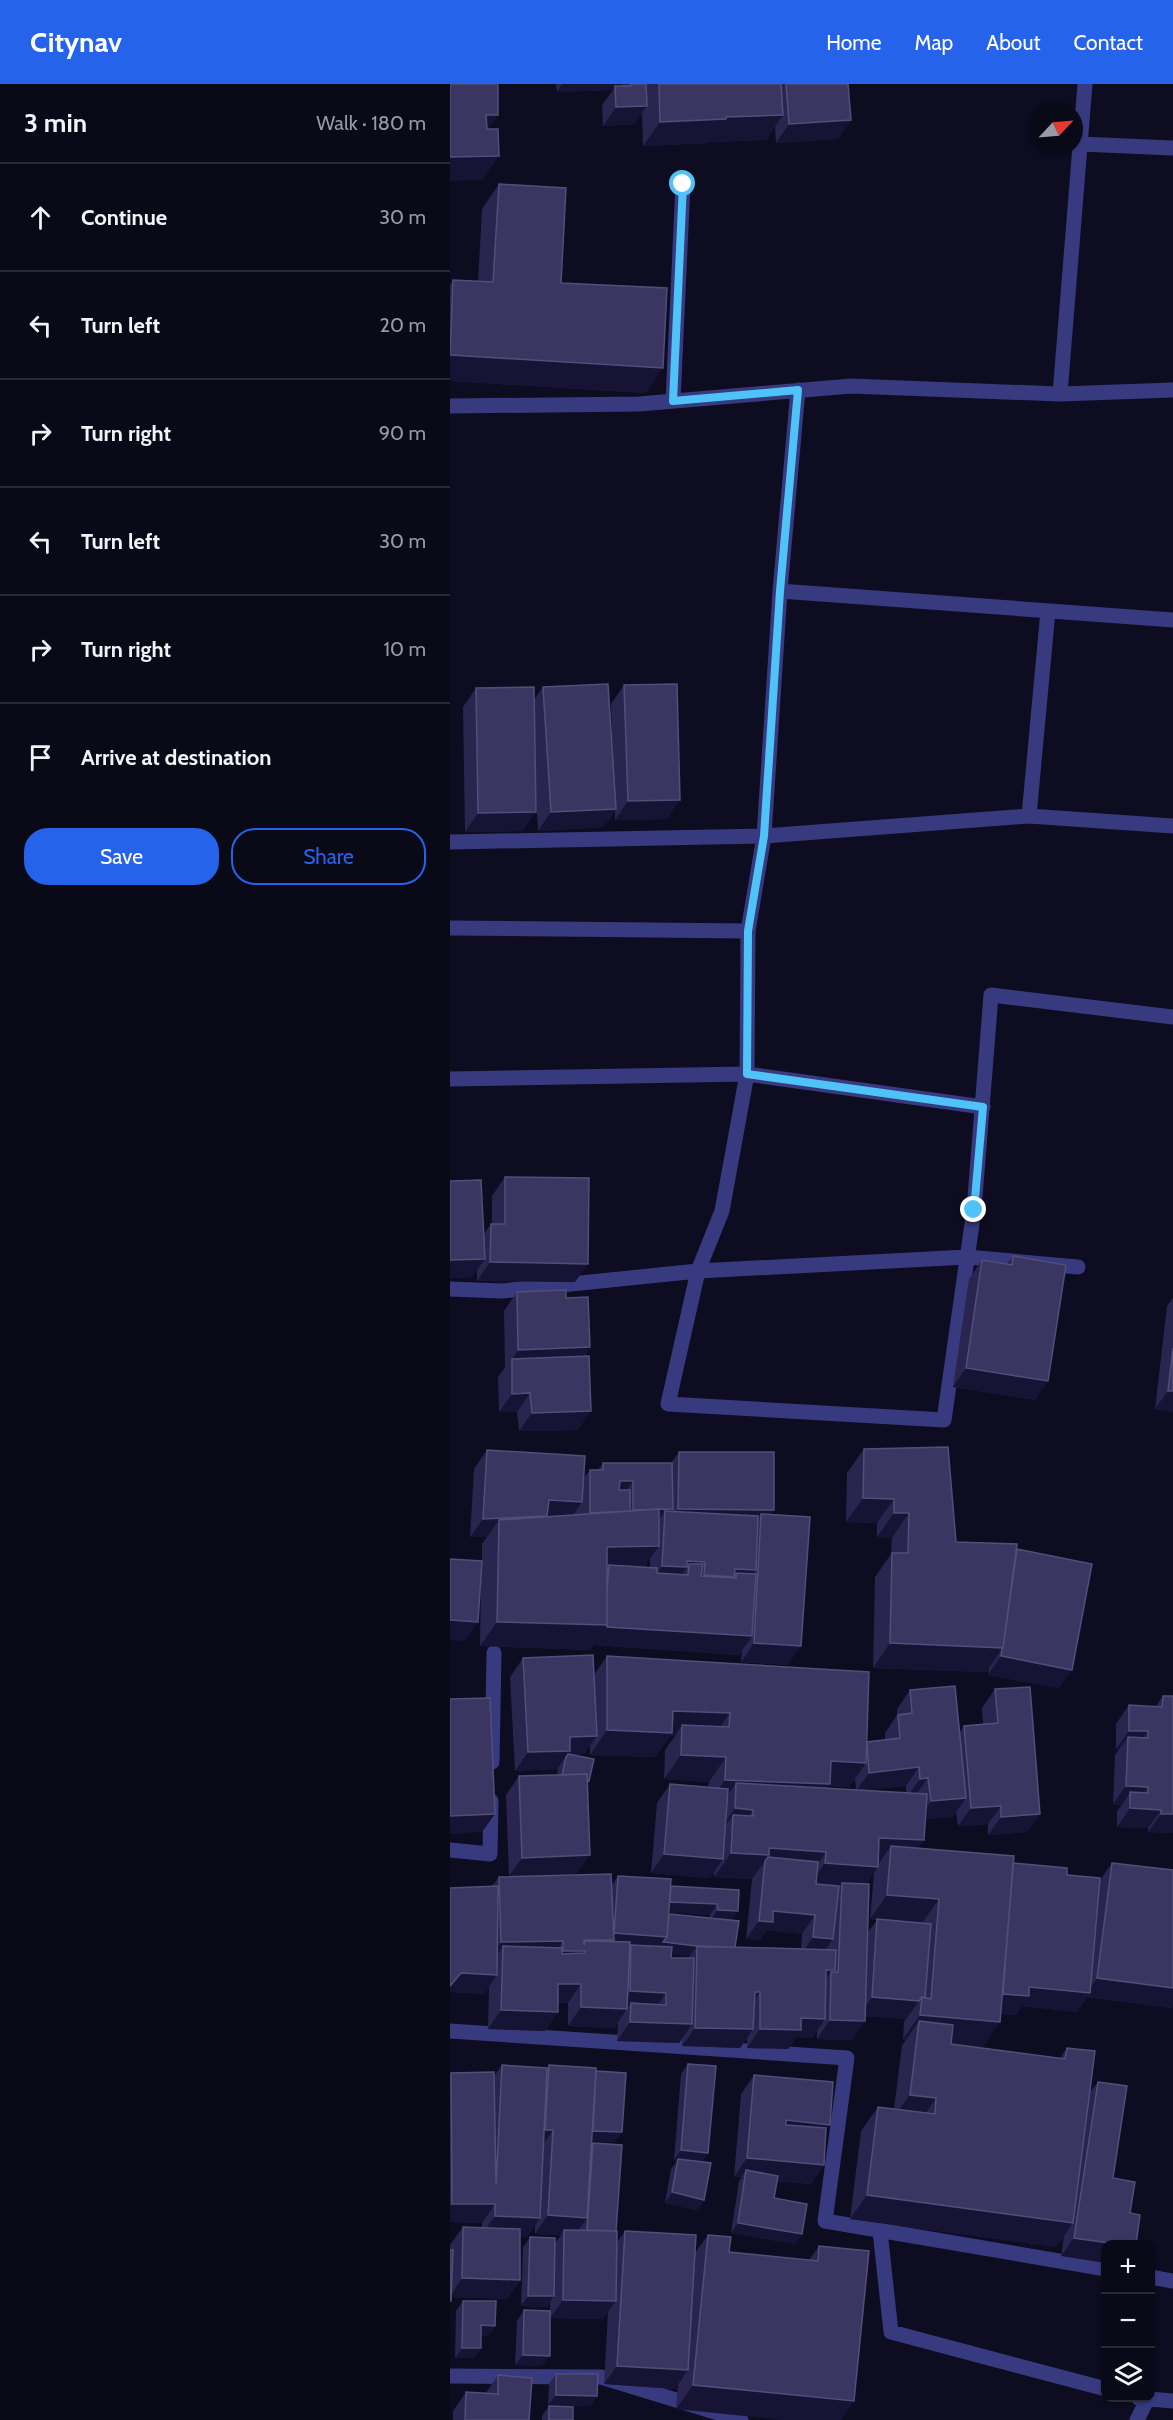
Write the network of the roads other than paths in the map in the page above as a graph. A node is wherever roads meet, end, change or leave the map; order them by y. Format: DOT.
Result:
graph roads {
  1 [pos="1085,84"];
  2 [pos="1083,108"];
  3 [pos="1083,144"];
  4 [pos="1173,148"];
  5 [pos="1079,156"];
  6 [pos="683,184"];
  7 [pos="798,390"];
  8 [pos="1173,390"];
  9 [pos="1060,394"];
  10 [pos="673,401"];
  11 [pos="450,406"];
  12 [pos="780,591"];
  13 [pos="1048,611"];
  14 [pos="1173,620"];
  15 [pos="1029,816"];
  16 [pos="1173,826"];
  17 [pos="764,836"];
  18 [pos="450,842"];
  19 [pos="450,928"];
  20 [pos="748,931"];
  21 [pos="1173,1017"];
  22 [pos="747,1074"];
  23 [pos="450,1079"];
  24 [pos="983,1107"];
  25 [pos="967,1257"];
  26 [pos="1078,1267"];
  27 [pos="698,1270"];
  28 [pos="450,1289"];
  29 [pos="494,1653"];
  30 [pos="450,1850"];
  31 [pos="450,2031"];
  32 [pos="880,2231"];
  33 [pos="1101,2269"];
  34 [pos="1155,2278"];
  35 [pos="1173,2281"];
  36 [pos="450,2376"];
  37 [pos="1101,2388"];
  38 [pos="1155,2400"];
  39 [pos="1173,2401"];
  40 [pos="1141,2402"];
  41 [pos="741,2420"];
  42 [pos="1137,2420"];
  1 -- 2 [label="street"];
  3 -- 4 [label="street"];
  5 -- 9 [label="street"];
  6 -- 10 [label="street"];
  7 -- 9 [label="street"];
  7 -- 10 [label="street"];
  7 -- 12 [label="street"];
  8 -- 9 [label="street"];
  10 -- 11 [label="street"];
  12 -- 13 [label="street"];
  12 -- 17 [label="street"];
  13 -- 14 [label="street"];
  13 -- 15 [label="street"];
  15 -- 16 [label="street"];
  15 -- 17 [label="street"];
  17 -- 18 [label="street"];
  17 -- 20 [label="street"];
  19 -- 20 [label="street"];
  20 -- 22 [label="street"];
  21 -- 24 [label="street"];
  22 -- 23 [label="street"];
  22 -- 24 [label="street"];
  22 -- 27 [label="street"];
  24 -- 25 [label="street"];
  25 -- 26 [label="street"];
  25 -- 27 [label="street"];
  25 -- 27 [label="street"];
  27 -- 28 [label="street"];
  29 -- 30 [label="street"];
  31 -- 32 [label="street"];
  32 -- 33 [label="street"];
  32 -- 37 [label="street"];
  34 -- 35 [label="street"];
  36 -- 41 [label="street"];
  38 -- 39 [label="street"];
  40 -- 42 [label="street"];
}
